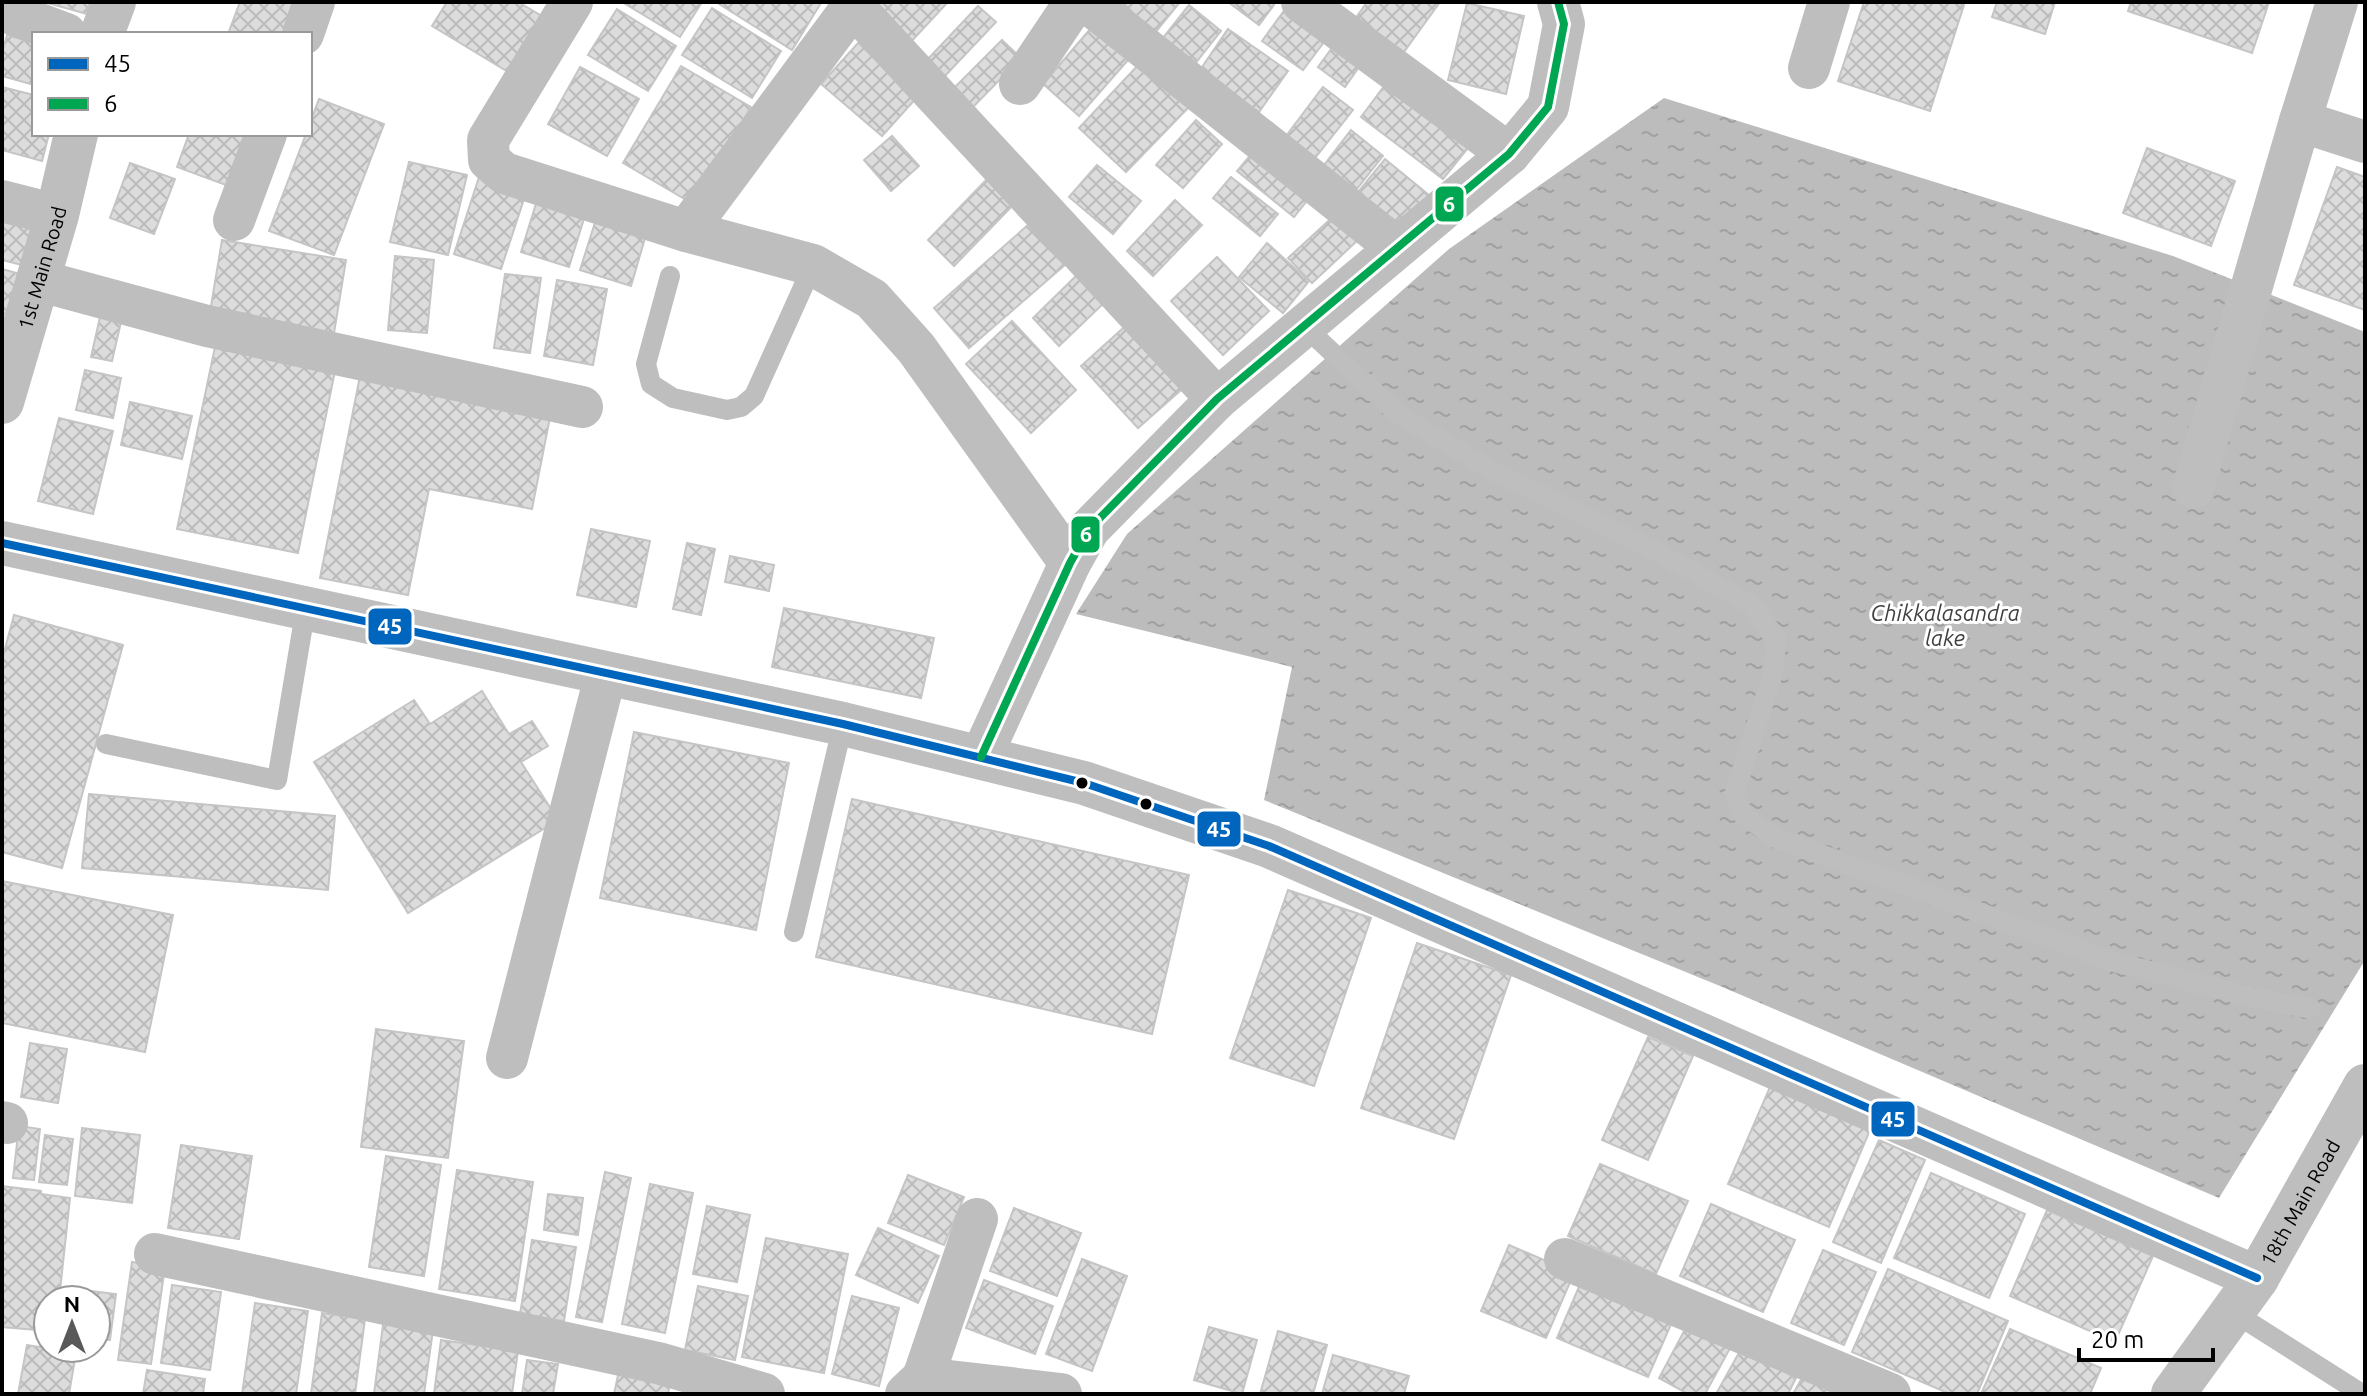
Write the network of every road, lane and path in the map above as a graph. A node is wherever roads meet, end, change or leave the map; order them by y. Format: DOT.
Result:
graph roads {
  1 [pos="114,2"];
  2 [pos="314,2"];
  3 [pos="572,2"];
  4 [pos="1075,2"];
  5 [pos="1087,2"];
  6 [pos="1302,2"];
  7 [pos="1558,2"];
  8 [pos="1829,2"];
  9 [pos="2337,2"];
  10 [pos="854,4"];
  11 [pos="2,10"];
  12 [pos="61,32"];
  13 [pos="103,32"];
  14 [pos="304,32"];
  15 [pos="1809,68"];
  16 [pos="1020,84"];
  17 [pos="2300,121"];
  18 [pos="76,136"];
  19 [pos="265,136"];
  20 [pos="2365,142"];
  21 [pos="1509,154"];
  22 [pos="2,201"];
  23 [pos="57,215"];
  24 [pos="234,220"];
  25 [pos="686,231"];
  26 [pos="1396,247"];
  27 [pos="813,265"];
  28 [pos="670,276"];
  29 [pos="37,280"];
  30 [pos="1304,326"];
  31 [pos="4,384"];
  32 [pos="1217,399"];
  33 [pos="582,407"];
  34 [pos="2193,488"];
  35 [pos="2,543"];
  36 [pos="1070,563"];
  37 [pos="306,607"];
  38 [pos="606,673"];
  39 [pos="843,724"];
  40 [pos="106,744"];
  41 [pos="981,757"];
  42 [pos="794,932"];
  43 [pos="2311,1009"];
  44 [pos="507,1058"];
  45 [pos="2365,1086"];
  46 [pos="977,1219"];
  47 [pos="155,1254"];
  48 [pos="1565,1259"];
  49 [pos="2245,1295"];
  50 [pos="914,1386"];
  51 [pos="764,1394"];
  52 [pos="1061,1394"];
  53 [pos="1890,1394"];
  54 [pos="2174,1394"];
  55 [pos="2362,1394"];
  1 -- 13 [label="street"];
  2 -- 14 [label="street"];
  3 -- 25 [label="street"];
  4 -- 16 [label="street"];
  5 -- 26 [label="street"];
  6 -- 21 [label="street"];
  7 -- 21 [label="street"];
  8 -- 15 [label="street"];
  9 -- 17 [label="street"];
  10 -- 25 [label="street"];
  10 -- 32 [label="street"];
  11 -- 12 [label="street"];
  17 -- 20 [label="street"];
  17 -- 34 [label="street"];
  18 -- 23 [label="street, 1st Main Road"];
  19 -- 24 [label="street"];
  21 -- 26 [label="street"];
  22 -- 23 [label="street"];
  23 -- 29 [label="street, 1st Main Road"];
  25 -- 27 [label="street"];
  26 -- 30 [label="street"];
  27 -- 28 [label="lane"];
  27 -- 36 [label="street"];
  29 -- 31 [label="street, 1st Main Road"];
  29 -- 33 [label="street"];
  30 -- 32 [label="street"];
  30 -- 43 [label="lane"];
  32 -- 36 [label="street"];
  35 -- 37 [label="street"];
  36 -- 41 [label="street"];
  37 -- 38 [label="street"];
  37 -- 40 [label="lane"];
  38 -- 39 [label="street"];
  38 -- 44 [label="street"];
  39 -- 41 [label="street"];
  39 -- 42 [label="lane"];
  41 -- 49 [label="street"];
  45 -- 49 [label="street, 18th Main Road"];
  46 -- 50 [label="street"];
  47 -- 51 [label="street"];
  48 -- 53 [label="street"];
  49 -- 54 [label="street, 18th Main Road"];
  49 -- 55 [label="lane"];
  50 -- 52 [label="street"];
}
